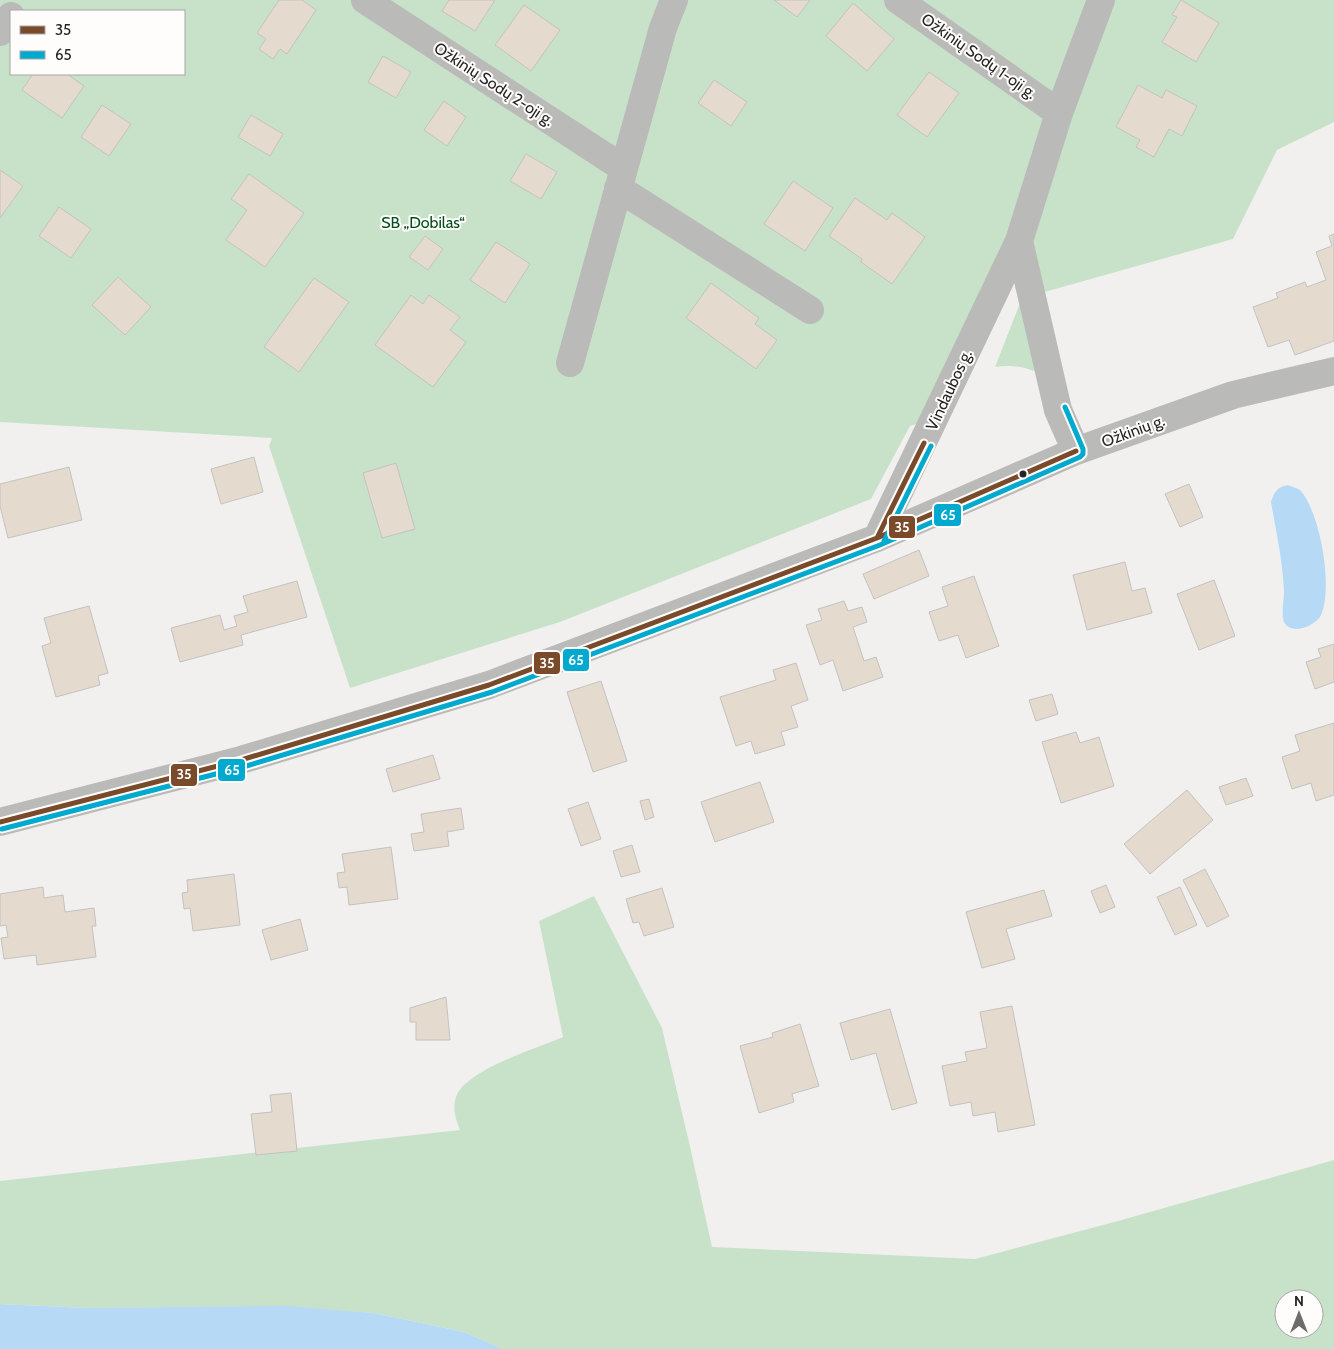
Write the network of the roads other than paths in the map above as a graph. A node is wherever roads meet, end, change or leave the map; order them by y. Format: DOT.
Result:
graph roads {
  1 [pos="365,0"];
  2 [pos="674,0"];
  3 [pos="898,0"];
  4 [pos="1101,0"];
  5 [pos="10,17"];
  6 [pos="0,32"];
  7 [pos="1059,113"];
  8 [pos="621,178"];
  9 [pos="1019,241"];
  10 [pos="810,310"];
  11 [pos="570,363"];
  12 [pos="1334,371"];
  13 [pos="1076,451"];
  14 [pos="877,538"];
  15 [pos="0,822"];
  1 -- 8 [label="street, Ožkinių Sodų 2-oji g."];
  2 -- 8 [label="street"];
  3 -- 7 [label="street, Ožkinių Sodų 1-oji g."];
  4 -- 7 [label="street, Vindaubos g."];
  5 -- 6 [label="street"];
  7 -- 9 [label="street, Vindaubos g."];
  8 -- 10 [label="street, Ožkinių Sodų 2-oji g."];
  8 -- 11 [label="street"];
  9 -- 13 [label="street"];
  9 -- 14 [label="street, Vindaubos g."];
  12 -- 13 [label="street, Ožkinių g."];
  13 -- 14 [label="street, Ožkinių g."];
  14 -- 15 [label="street, Ožkinių g."];
}
